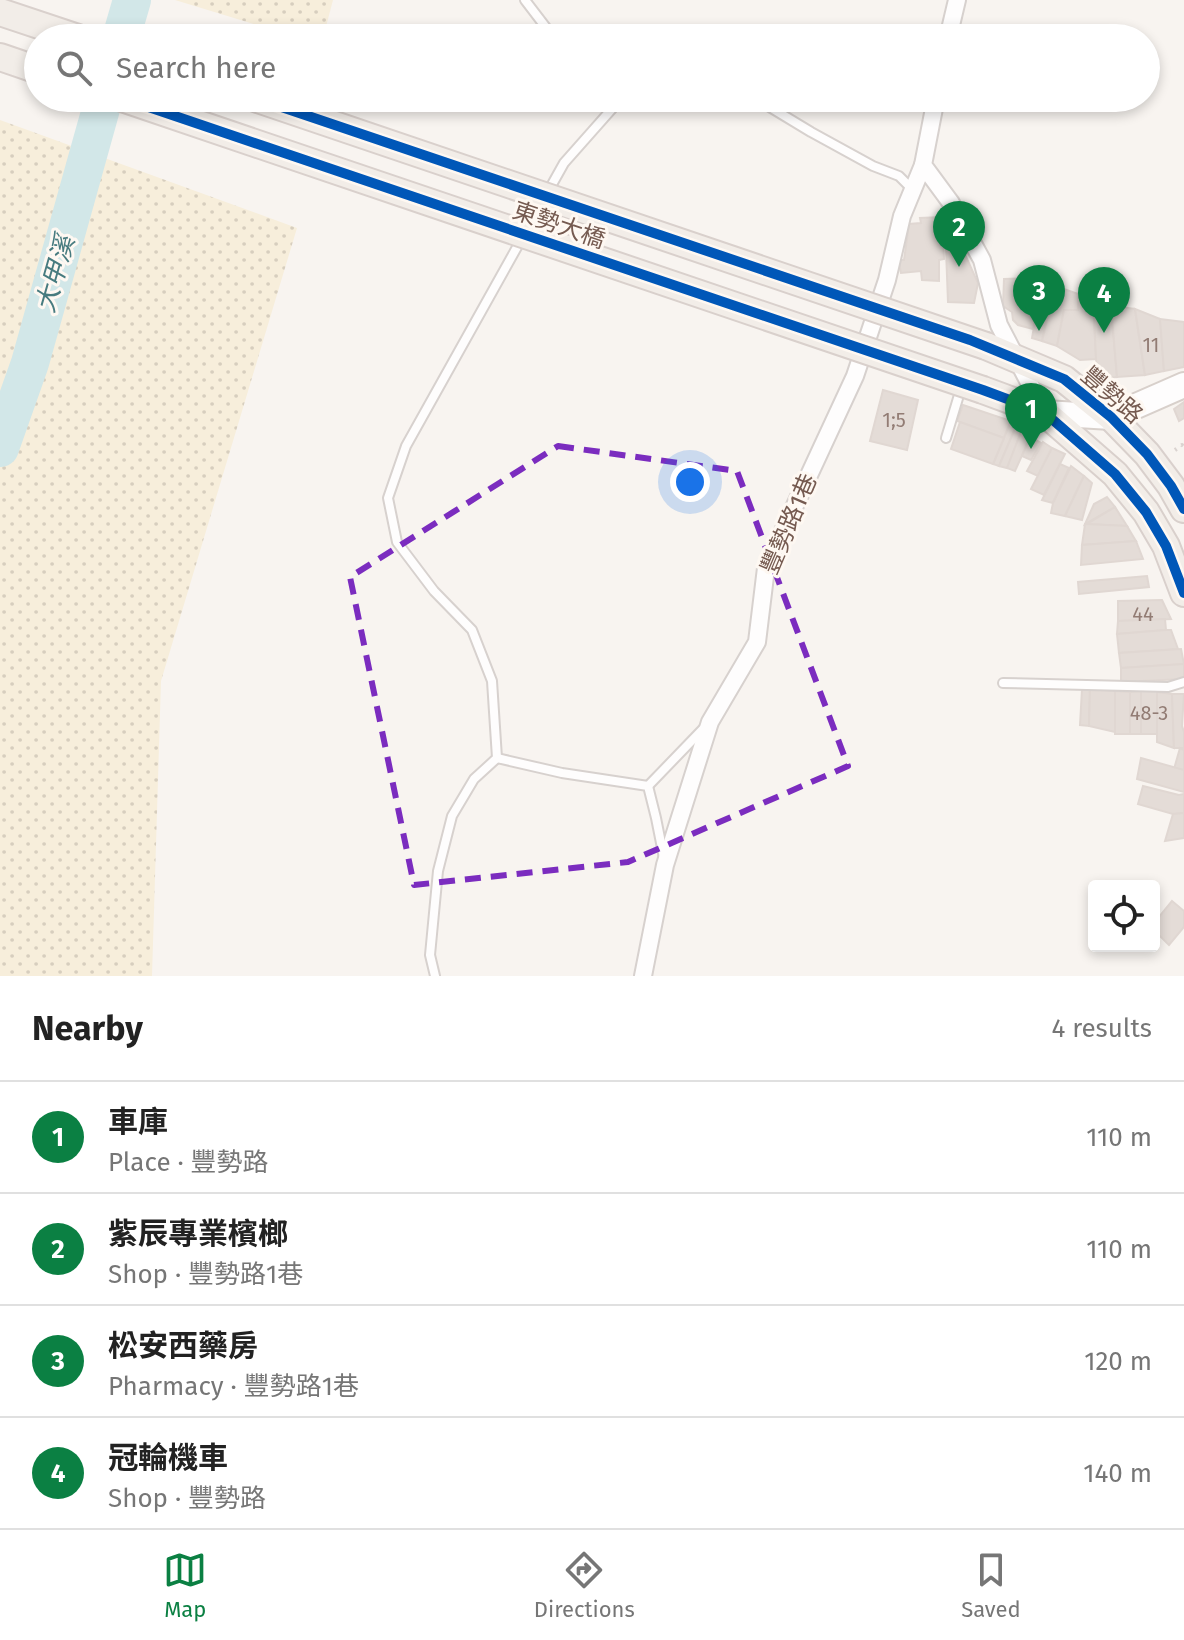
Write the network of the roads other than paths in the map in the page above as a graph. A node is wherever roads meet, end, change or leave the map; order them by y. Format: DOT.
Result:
graph roads {
  1 [pos="525,0"];
  2 [pos="957,0"];
  3 [pos="0,12"];
  4 [pos="36,24"];
  5 [pos="543,24"];
  6 [pos="951,24"];
  7 [pos="0,57"];
  8 [pos="24,65"];
  9 [pos="163,112"];
  10 [pos="296,112"];
  11 [pos="606,112"];
  12 [pos="779,112"];
  13 [pos="933,112"];
  14 [pos="923,165"];
  15 [pos="913,190"];
  16 [pos="986,346"];
  17 [pos="1017,359"];
  18 [pos="1184,385"];
  19 [pos="972,387"];
  20 [pos="1045,413"];
  21 [pos="1111,417"];
  22 [pos="946,438"];
  23 [pos="1184,509"];
  24 [pos="1184,593"];
  25 [pos="1184,682"];
  26 [pos="1003,683"];
  27 [pos="710,722"];
  28 [pos="497,758"];
  29 [pos="648,786"];
  30 [pos="665,865"];
  31 [pos="435,976"];
  32 [pos="643,976"];
  1 -- 5 [label="lane"];
  2 -- 6 [label="street"];
  3 -- 4 [label="main road"];
  7 -- 8 [label="main road"];
  9 -- 19 [label="main road, 東勢大橋, bridge"];
  10 -- 16 [label="main road, 東勢大橋, bridge"];
  11 -- 28 [label="lane"];
  12 -- 15 [label="lane"];
  13 -- 14 [label="street, 豐勢路1巷"];
  14 -- 15 [label="street, 豐勢路1巷"];
  14 -- 17 [label="street"];
  15 -- 27 [label="street, 豐勢路1巷"];
  16 -- 17 [label="main road, 豐勢路"];
  17 -- 20 [label="street"];
  17 -- 21 [label="main road, 豐勢路"];
  18 -- 21 [label="main road"];
  19 -- 20 [label="main road"];
  19 -- 22 [label="lane"];
  20 -- 21 [label="main road"];
  20 -- 24 [label="main road"];
  21 -- 23 [label="main road, 豐勢路"];
  25 -- 26 [label="lane"];
  27 -- 29 [label="lane"];
  27 -- 30 [label="street, 豐勢路1巷"];
  28 -- 29 [label="lane"];
  28 -- 31 [label="lane"];
  29 -- 30 [label="lane"];
  30 -- 32 [label="street, 豐勢路1巷"];
}
